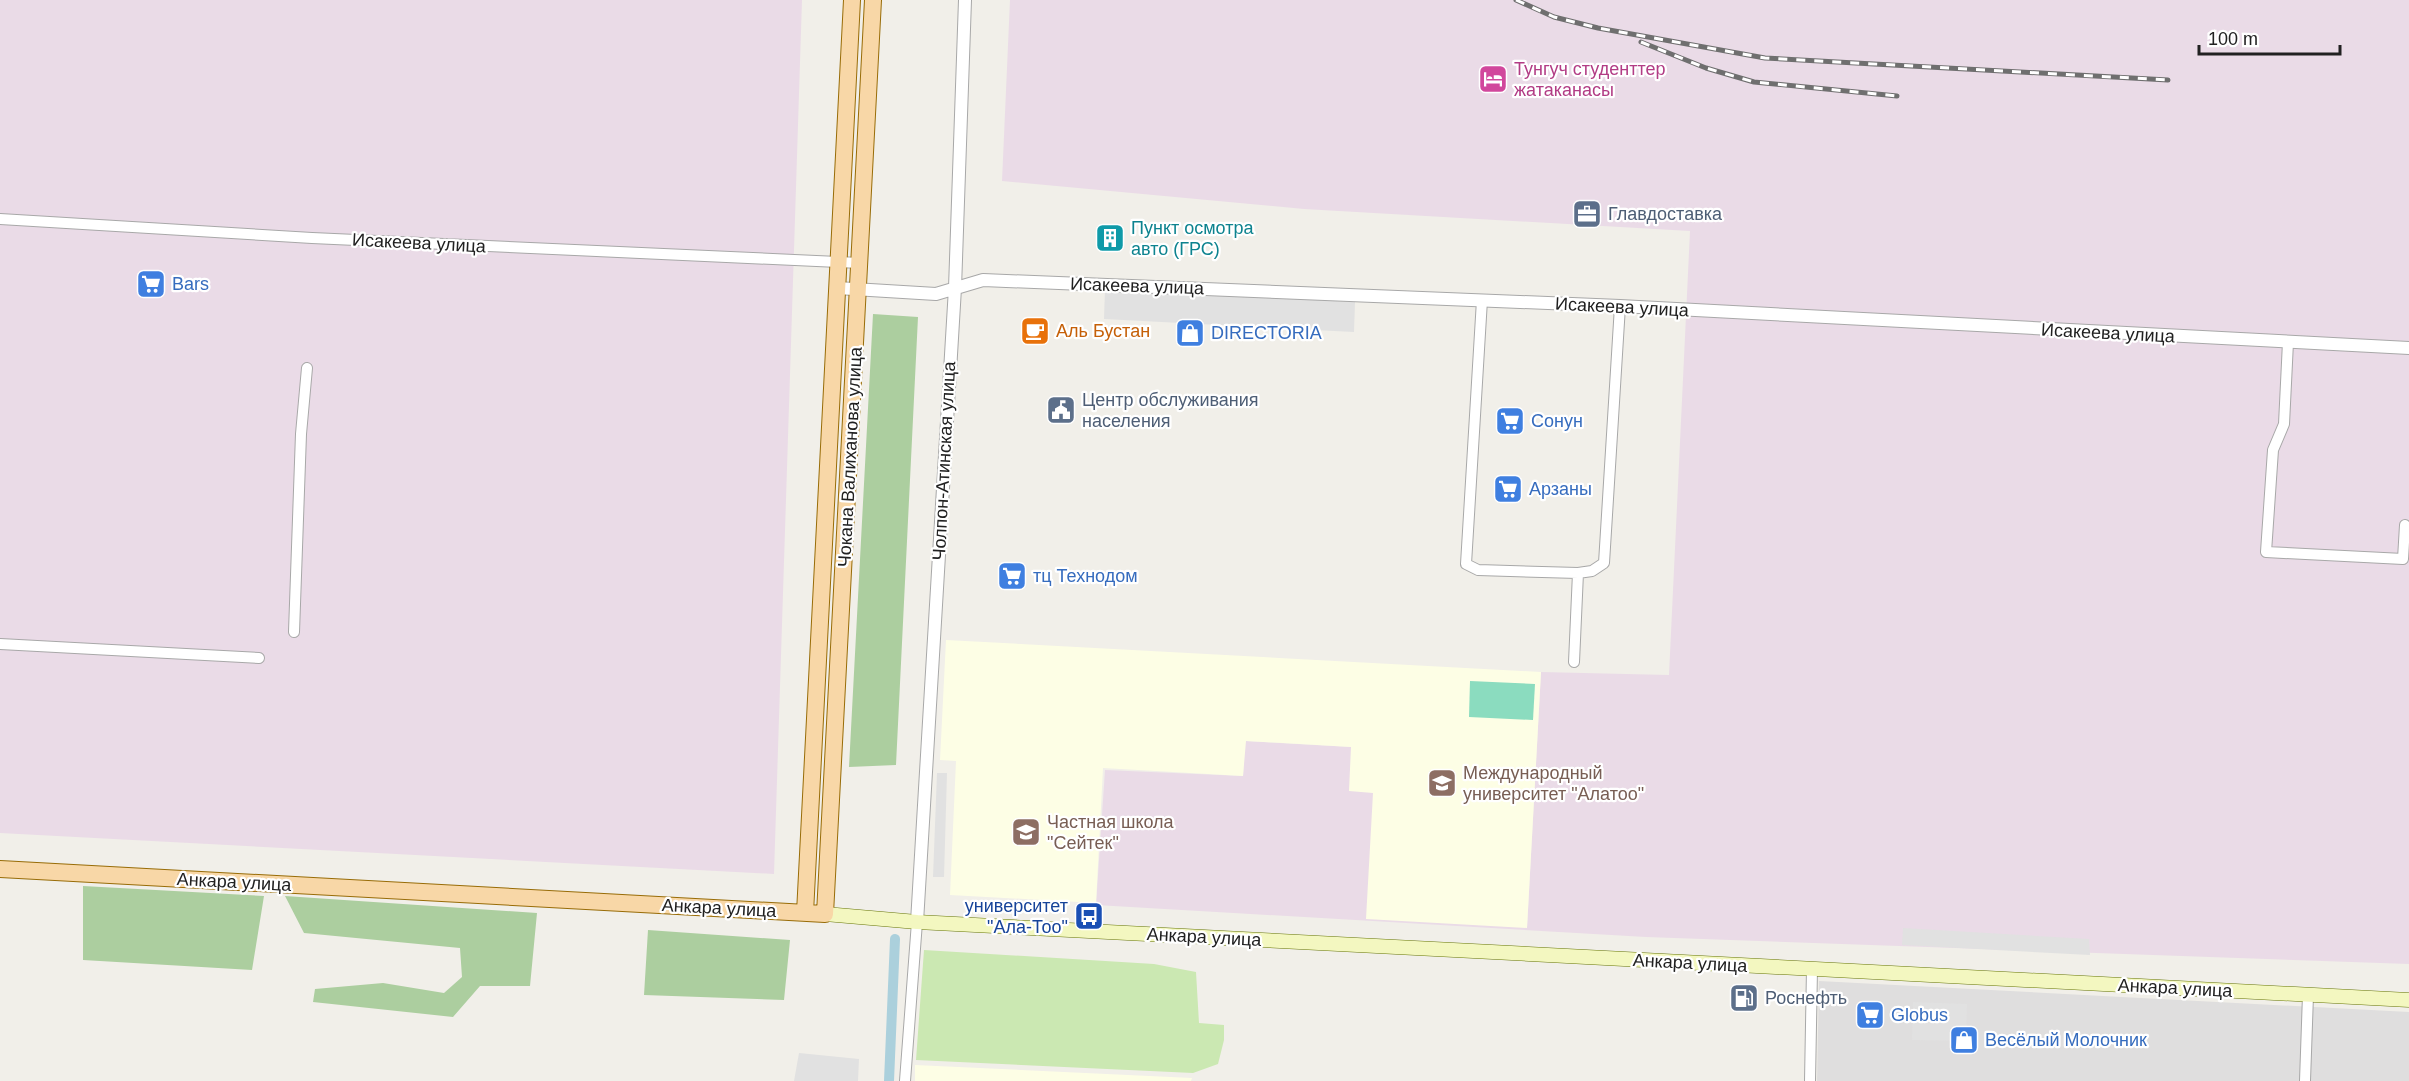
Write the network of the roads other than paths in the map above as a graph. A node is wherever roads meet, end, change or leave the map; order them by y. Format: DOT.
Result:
graph roads {
  1 [pos="852,0"];
  2 [pos="873,0"];
  3 [pos="965,0"];
  4 [pos="0,219"];
  5 [pos="839,262"];
  6 [pos="860,263"];
  7 [pos="837,288"];
  8 [pos="955,288"];
  9 [pos="859,290"];
  10 [pos="1482,300"];
  11 [pos="1620,306"];
  12 [pos="2288,342"];
  13 [pos="2409,348"];
  14 [pos="307,368"];
  15 [pos="2405,525"];
  16 [pos="826,556"];
  17 [pos="844,557"];
  18 [pos="1578,573"];
  19 [pos="294,632"];
  20 [pos="0,644"];
  21 [pos="259,658"];
  22 [pos="1574,662"];
  23 [pos="0,869"];
  24 [pos="805,913"];
  25 [pos="825,914"];
  26 [pos="917,922"];
  27 [pos="1812,969"];
  28 [pos="2308,995"];
  29 [pos="2409,1000"];
  30 [pos="905,1081"];
  31 [pos="1810,1081"];
  32 [pos="2305,1081"];
  1 -- 5 [label="main road, Чокана Валиханова улица"];
  2 -- 6 [label="main road, Чокана Валиханова улица"];
  3 -- 8 [label="street, Чолпон-Атинская улица"];
  4 -- 5 [label="street, Исакеева улица"];
  5 -- 6 [label="street, Исакеева улица"];
  5 -- 7 [label="main road, Чокана Валиханова улица"];
  6 -- 9 [label="main road, Чокана Валиханова улица"];
  7 -- 9 [label="street, Исакеева улица"];
  7 -- 16 [label="main road, Чокана Валиханова улица"];
  8 -- 9 [label="street, Исакеева улица"];
  8 -- 10 [label="street, Исакеева улица"];
  8 -- 26 [label="street, Чолпон-Атинская улица"];
  9 -- 17 [label="main road, Чокана Валиханова улица"];
  10 -- 11 [label="street, Исакеева улица"];
  10 -- 18 [label="street"];
  11 -- 12 [label="street, Исакеева улица"];
  11 -- 18 [label="street"];
  12 -- 13 [label="street, Исакеева улица"];
  12 -- 15 [label="street"];
  14 -- 19 [label="street"];
  16 -- 17 [label="main road"];
  16 -- 24 [label="main road, Чокана Валиханова улица"];
  17 -- 25 [label="main road, Чокана Валиханова улица"];
  18 -- 22 [label="street"];
  20 -- 21 [label="street"];
  23 -- 24 [label="main road, Анкара улица"];
  24 -- 25 [label="main road, Анкара улица"];
  25 -- 26 [label="main road, Анкара улица"];
  26 -- 27 [label="main road, Анкара улица"];
  26 -- 30 [label="street"];
  27 -- 28 [label="main road, Анкара улица"];
  27 -- 31 [label="street"];
  28 -- 29 [label="main road, Анкара улица"];
  28 -- 32 [label="street"];
}
